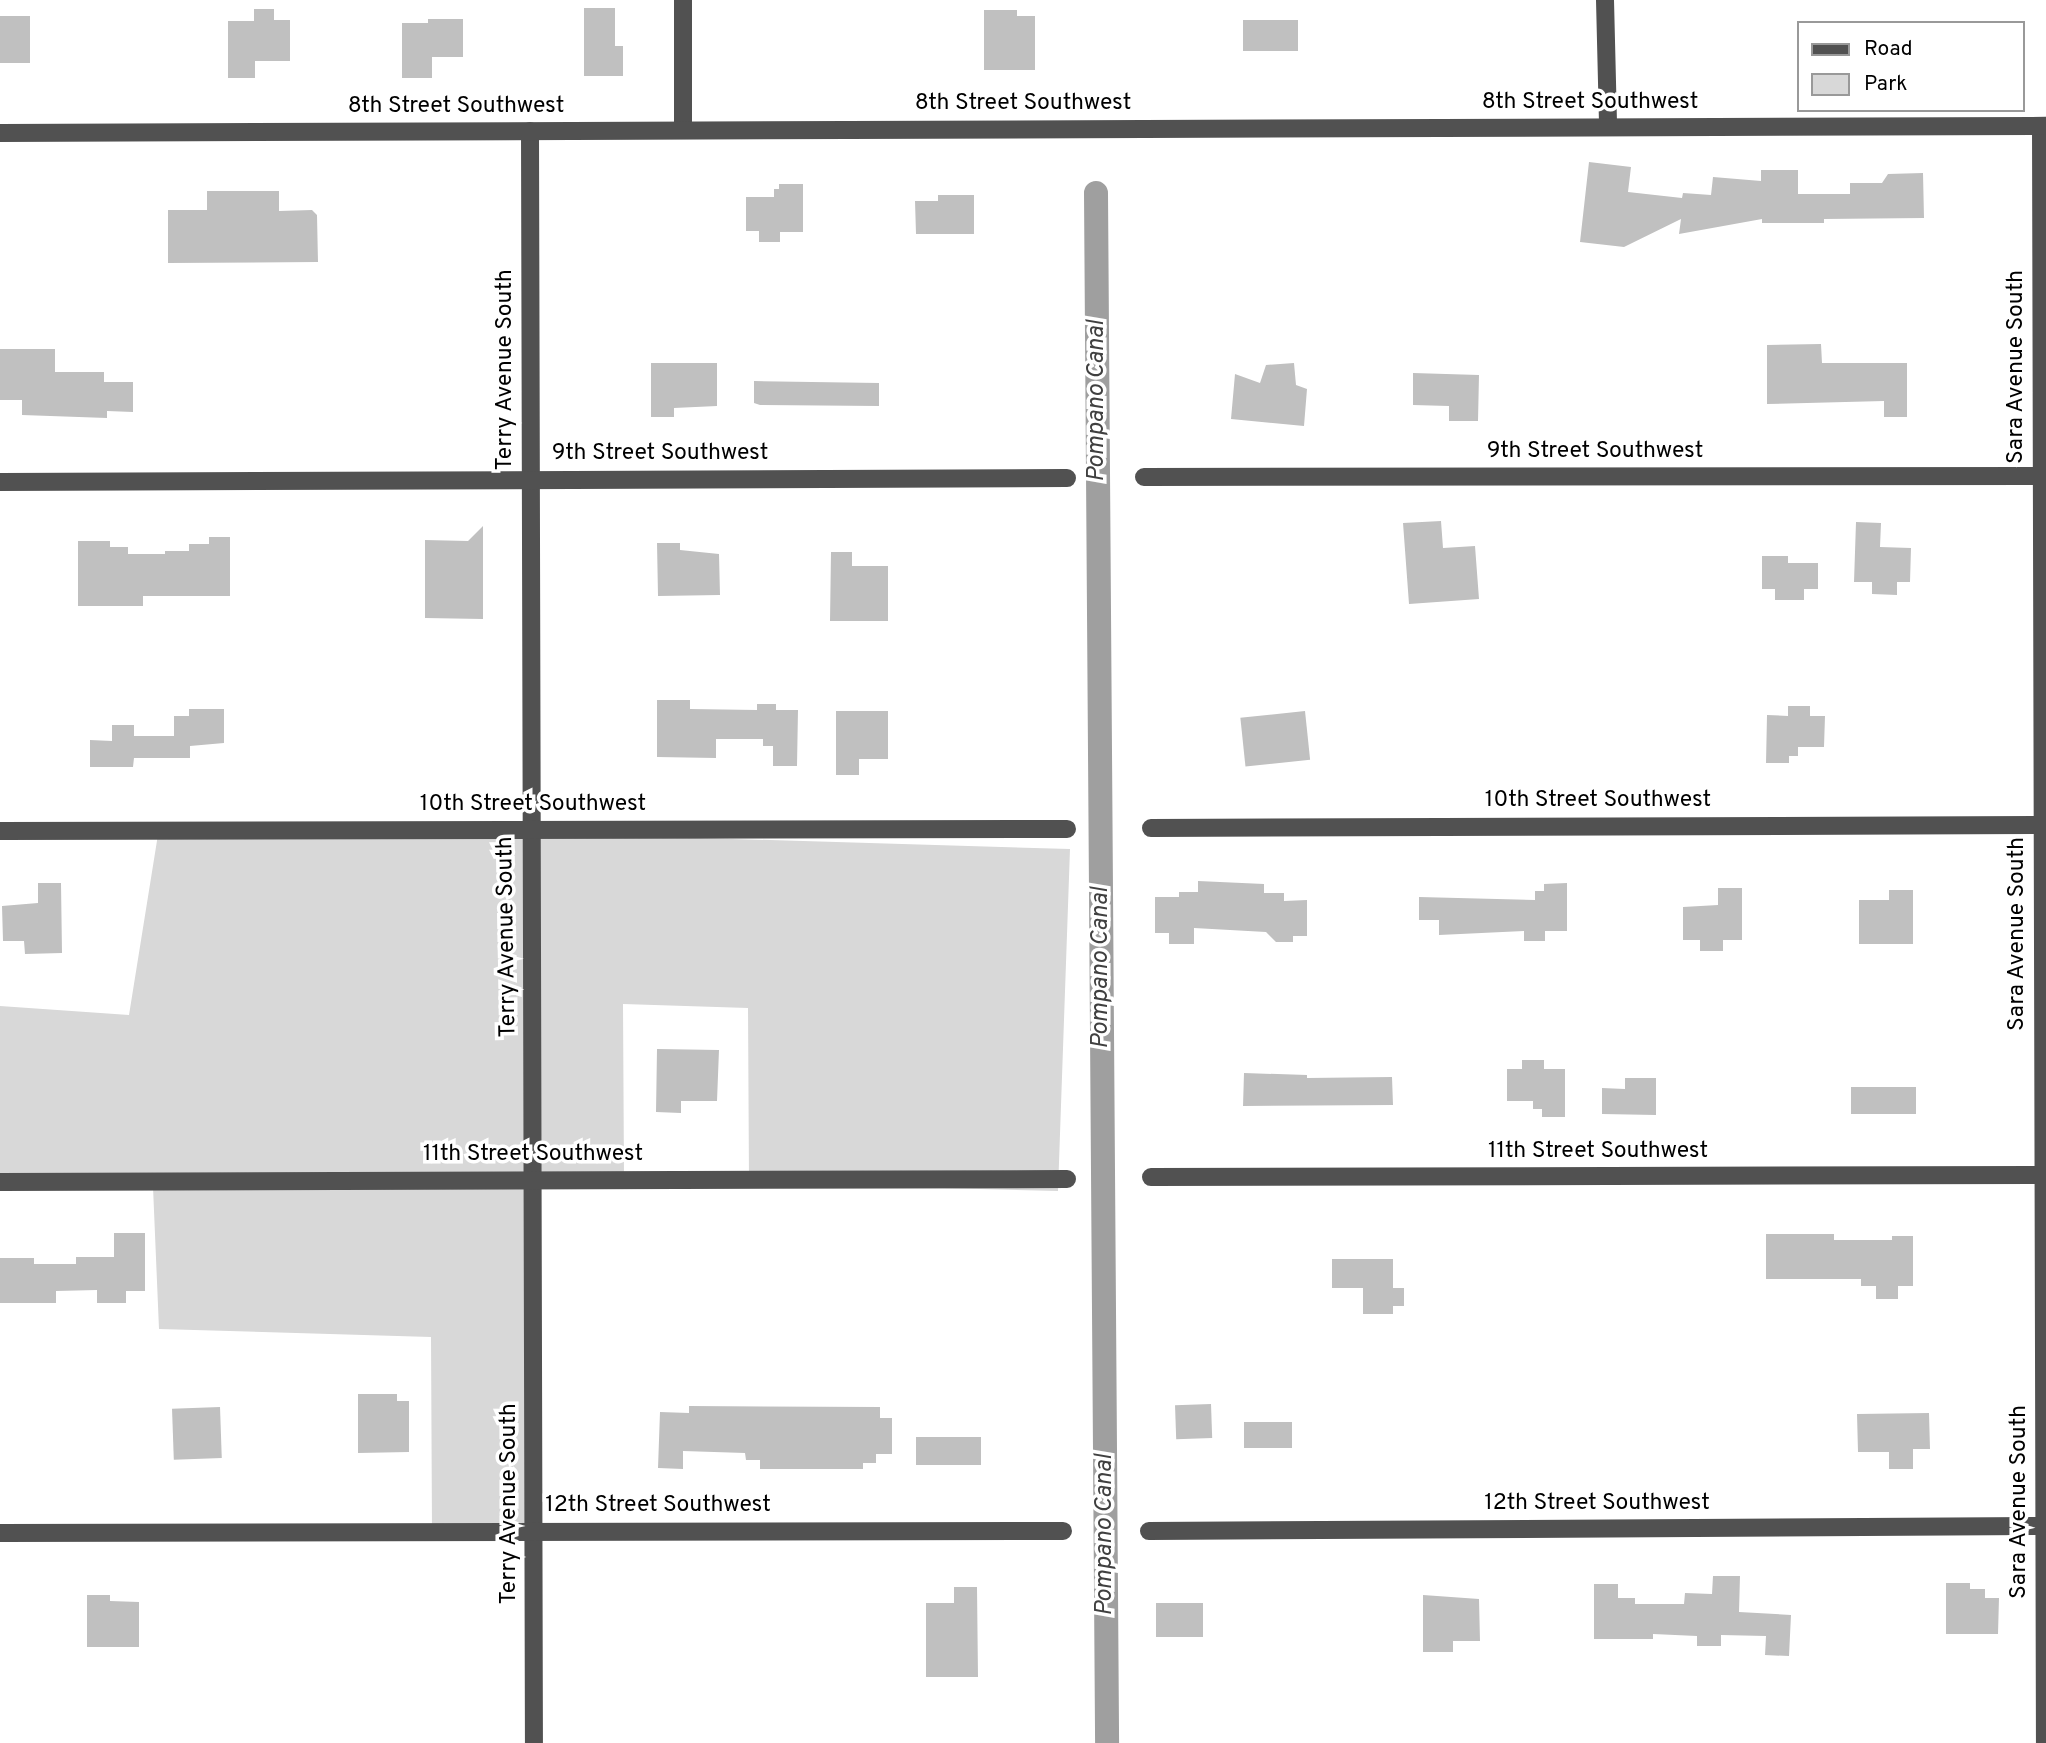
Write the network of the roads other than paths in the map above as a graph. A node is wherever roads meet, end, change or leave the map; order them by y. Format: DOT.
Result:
graph roads {
  1 [pos="683,0"];
  2 [pos="1605,0"];
  3 [pos="2043,126"];
  4 [pos="1608,127"];
  5 [pos="683,130"];
  6 [pos="530,131"];
  7 [pos="0,133"];
  8 [pos="2044,476"];
  9 [pos="1144,477"];
  10 [pos="1067,478"];
  11 [pos="531,479"];
  12 [pos="0,482"];
  13 [pos="2044,825"];
  14 [pos="1151,828"];
  15 [pos="1067,829"];
  16 [pos="531,830"];
  17 [pos="0,831"];
  18 [pos="2044,1175"];
  19 [pos="1151,1177"];
  20 [pos="1067,1179"];
  21 [pos="534,1180"];
  22 [pos="0,1182"];
  23 [pos="2045,1526"];
  24 [pos="535,1531"];
  25 [pos="1063,1531"];
  26 [pos="1149,1531"];
  27 [pos="0,1533"];
  28 [pos="534,1743"];
  29 [pos="2045,1743"];
  1 -- 5 [label="street"];
  2 -- 4 [label="street"];
  3 -- 4 [label="street, 8th Street Southwest"];
  3 -- 8 [label="street, Sara Avenue South"];
  4 -- 5 [label="street, 8th Street Southwest"];
  5 -- 6 [label="street, 8th Street Southwest"];
  6 -- 7 [label="street, 8th Street Southwest"];
  6 -- 11 [label="street, Terry Avenue South"];
  8 -- 9 [label="street, 9th Street Southwest"];
  8 -- 13 [label="street, Sara Avenue South"];
  10 -- 11 [label="street, 9th Street Southwest"];
  11 -- 12 [label="street, 9th Street Southwest"];
  11 -- 16 [label="street, Terry Avenue South"];
  13 -- 14 [label="street, 10th Street Southwest"];
  13 -- 18 [label="street, Sara Avenue South"];
  15 -- 16 [label="street, 10th Street Southwest"];
  16 -- 17 [label="street, 10th Street Southwest"];
  16 -- 21 [label="street, Terry Avenue South"];
  18 -- 19 [label="street, 11th Street Southwest"];
  18 -- 23 [label="street, Sara Avenue South"];
  20 -- 21 [label="street, 11th Street Southwest"];
  21 -- 22 [label="street, 11th Street Southwest"];
  21 -- 24 [label="street, Terry Avenue South"];
  23 -- 26 [label="street, 12th Street Southwest"];
  23 -- 29 [label="street, Sara Avenue South"];
  24 -- 25 [label="street, 12th Street Southwest"];
  24 -- 27 [label="street, 12th Street Southwest"];
  24 -- 28 [label="street, Terry Avenue South"];
}
